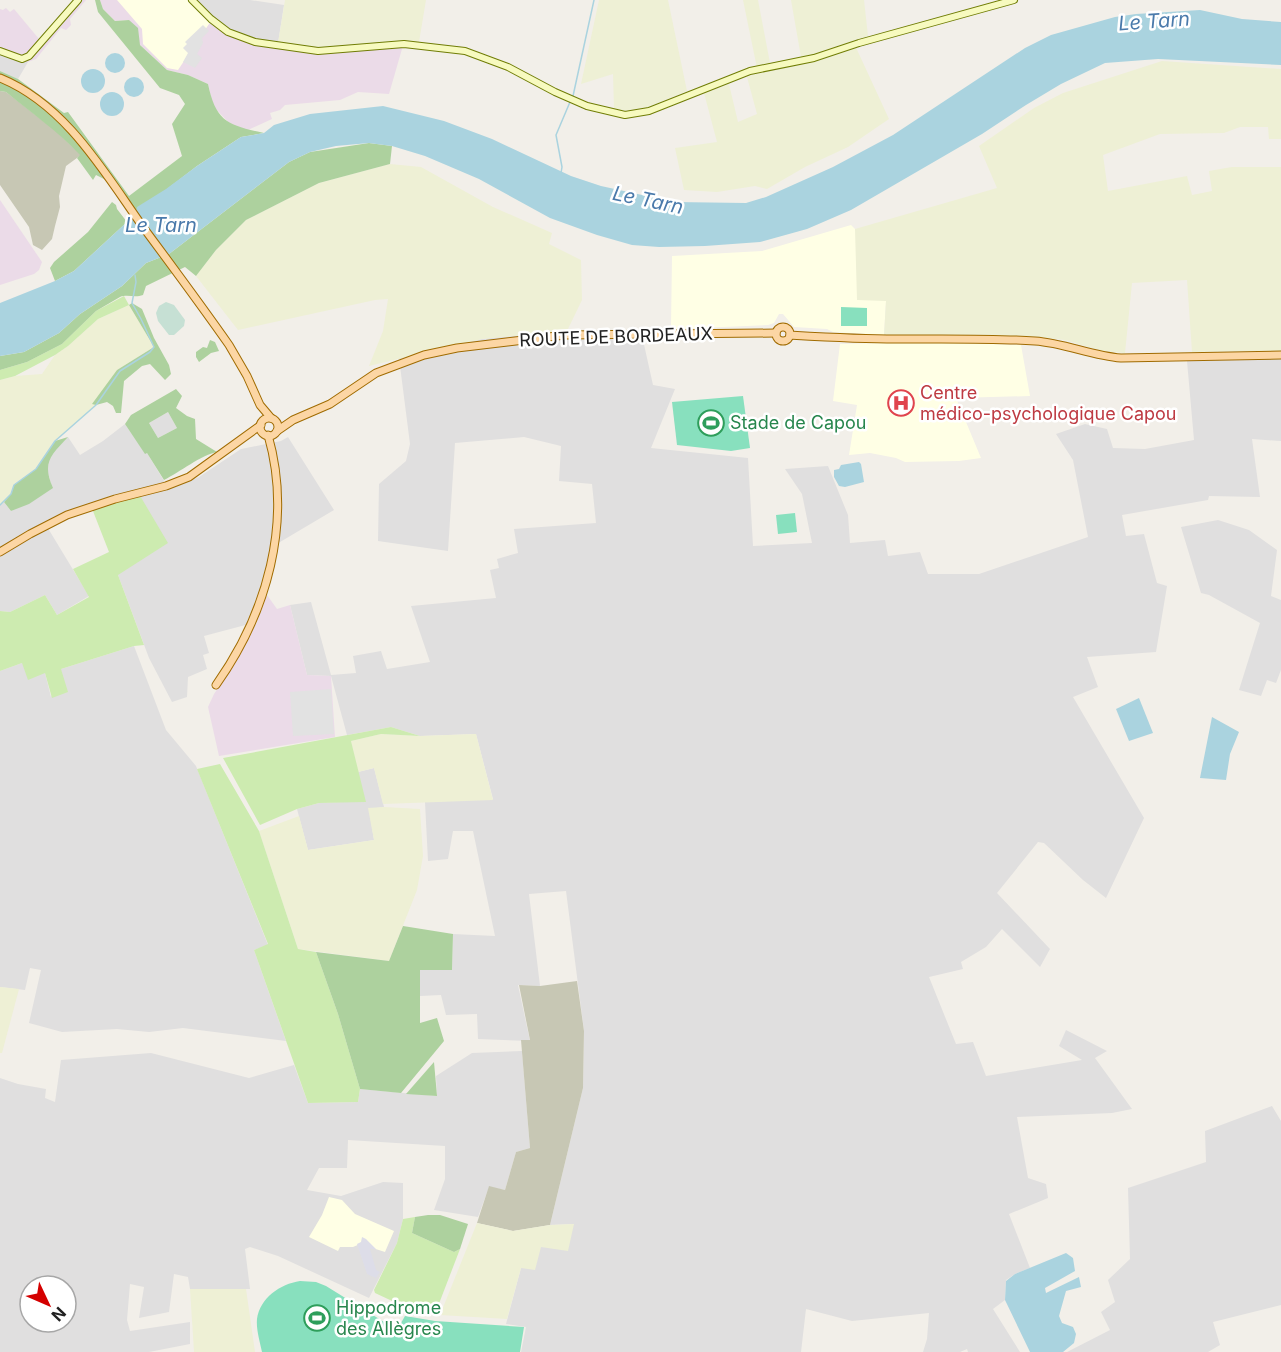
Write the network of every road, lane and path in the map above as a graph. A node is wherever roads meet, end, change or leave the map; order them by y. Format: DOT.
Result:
graph roads {
  1 [pos="78,0"];
  2 [pos="192,0"];
  3 [pos="1014,0"];
  4 [pos="0,51"];
  5 [pos="0,78"];
  6 [pos="1281,355"];
  7 [pos="260,405"];
  8 [pos="273,419"];
  9 [pos="293,420"];
  10 [pos="261,424"];
  11 [pos="272,433"];
  12 [pos="248,436"];
  13 [pos="0,552"];
  14 [pos="216,684"];
  1 -- 4 [label="main road"];
  2 -- 3 [label="main road"];
  5 -- 7 [label="main road"];
  6 -- 9 [label="main road, ROUTE DE BORDEAUX"];
  7 -- 8 [label="main road"];
  7 -- 10 [label="main road"];
  8 -- 9 [label="main road, ROUTE DE BORDEAUX"];
  8 -- 10 [label="main road"];
  8 -- 11 [label="main road"];
  9 -- 11 [label="main road, ROUTE DE BORDEAUX"];
  10 -- 11 [label="main road"];
  10 -- 12 [label="main road"];
  11 -- 12 [label="main road"];
  11 -- 14 [label="main road"];
  12 -- 13 [label="main road"];
}
